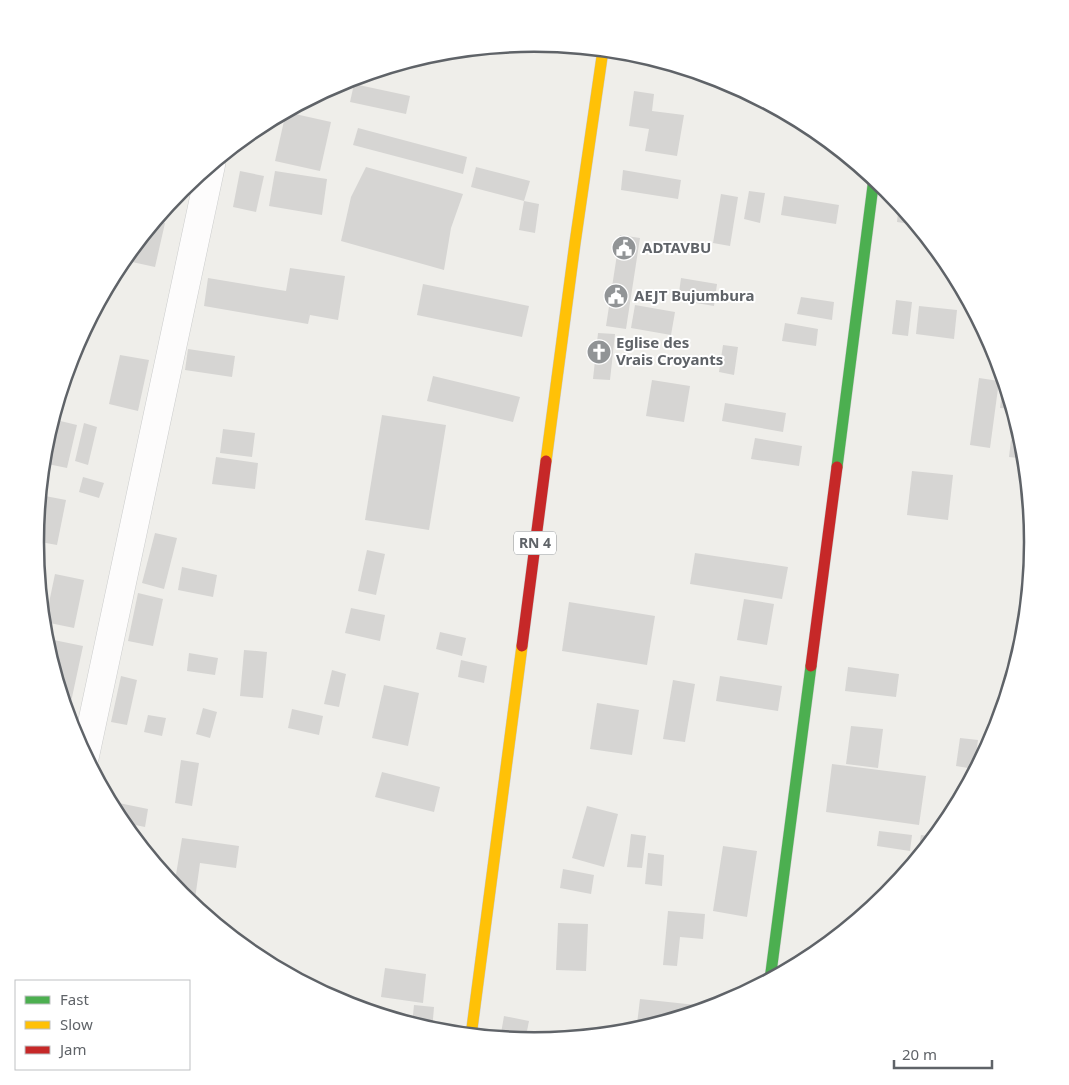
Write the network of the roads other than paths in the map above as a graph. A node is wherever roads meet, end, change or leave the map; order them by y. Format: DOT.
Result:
graph roads {
  1 [pos="602,56"];
  2 [pos="209,176"];
  3 [pos="873,187"];
  4 [pos="87,745"];
  5 [pos="771,973"];
  6 [pos="472,1029"];
  1 -- 6 [label="main road, RN 4"];
  2 -- 4 [label="street"];
  3 -- 5 [label="main road"];
}
